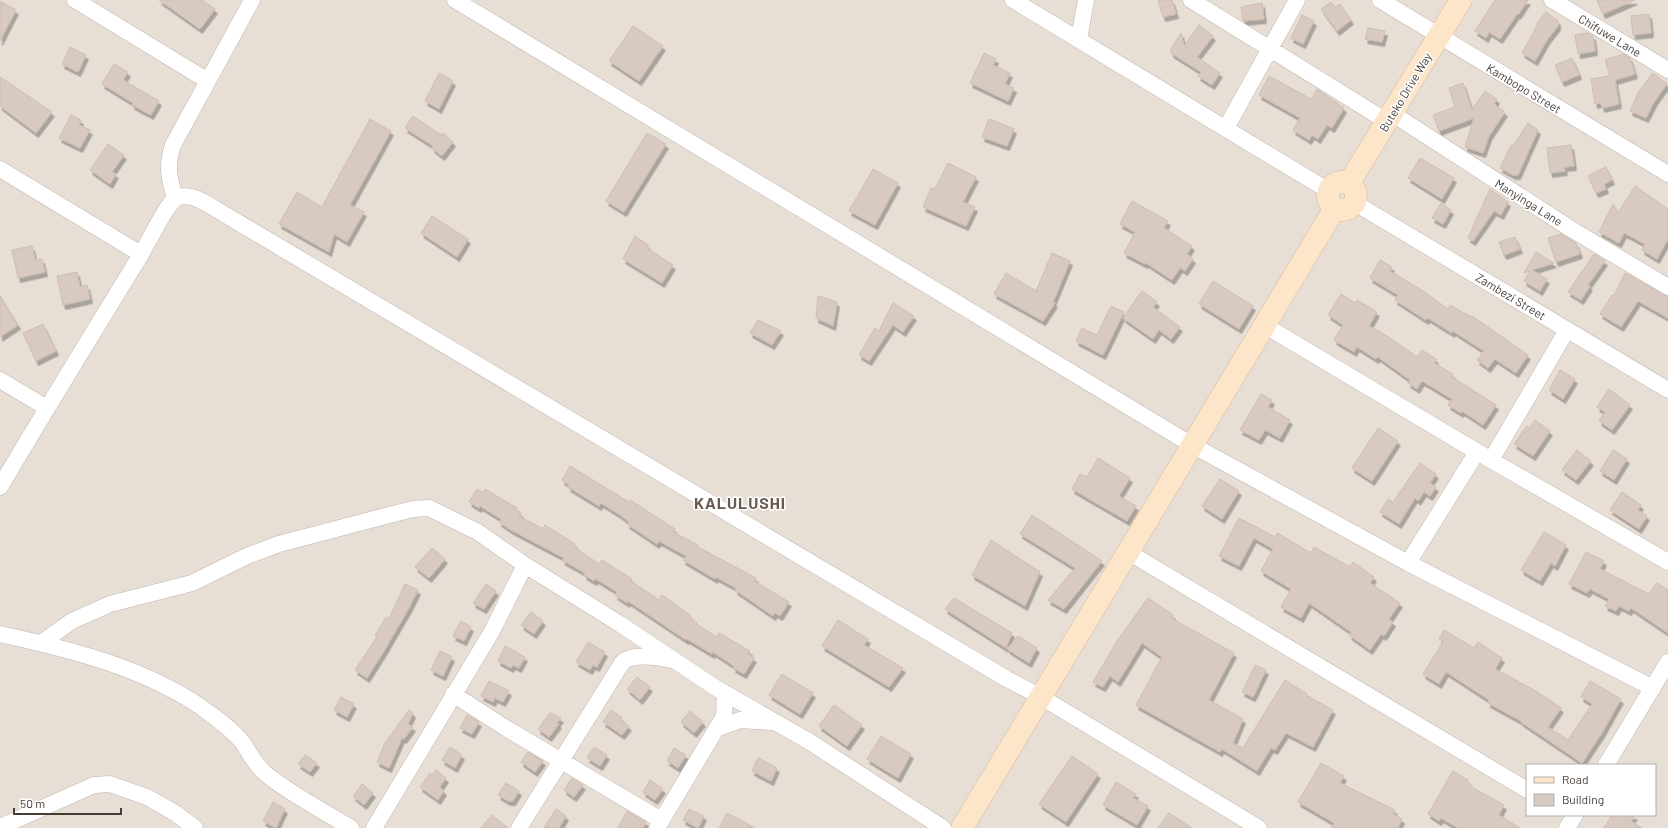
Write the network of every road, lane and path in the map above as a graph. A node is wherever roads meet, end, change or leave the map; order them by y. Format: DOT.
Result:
graph roads {
  1 [pos="75,0"];
  2 [pos="252,0"];
  3 [pos="455,0"];
  4 [pos="1013,0"];
  5 [pos="1086,0"];
  6 [pos="1191,0"];
  7 [pos="1297,0"];
  8 [pos="1380,0"];
  9 [pos="1461,0"];
  10 [pos="1552,0"];
  11 [pos="1438,36"];
  12 [pos="1079,39"];
  13 [pos="1270,49"];
  14 [pos="1668,70"];
  15 [pos="208,81"];
  16 [pos="1390,118"];
  17 [pos="1226,128"];
  18 [pos="0,169"];
  19 [pos="1668,174"];
  20 [pos="1342,196"];
  21 [pos="175,199"];
  22 [pos="141,254"];
  23 [pos="1668,287"];
  24 [pos="1264,325"];
  25 [pos="1567,330"];
  26 [pos="0,380"];
  27 [pos="1668,390"];
  28 [pos="47,408"];
  29 [pos="1192,445"];
  30 [pos="1477,452"];
  31 [pos="1491,460"];
  32 [pos="0,487"];
  33 [pos="1128,552"];
  34 [pos="1668,562"];
  35 [pos="1408,563"];
  36 [pos="525,565"];
  37 [pos="0,634"];
  38 [pos="41,643"];
  39 [pos="676,661"];
  40 [pos="1668,662"];
  41 [pos="1653,688"];
  42 [pos="724,693"];
  43 [pos="453,694"];
  44 [pos="1041,697"];
  45 [pos="775,722"];
  46 [pos="716,729"];
  47 [pos="561,760"];
  48 [pos="1607,764"];
  49 [pos="1526,789"];
  50 [pos="659,824"];
  51 [pos="0,827"];
  52 [pos="195,828"];
  53 [pos="351,828"];
  54 [pos="374,828"];
  55 [pos="519,828"];
  56 [pos="943,828"];
  57 [pos="962,828"];
  58 [pos="1259,828"];
  1 -- 15 [label="street"];
  2 -- 15 [label="street"];
  3 -- 29 [label="street"];
  4 -- 12 [label="street, Zambezi Street"];
  5 -- 12 [label="street"];
  6 -- 13 [label="street, Manyinga Lane"];
  7 -- 13 [label="street"];
  8 -- 11 [label="street, Kambopo Street"];
  9 -- 11 [label="street, Buteko Drive Way"];
  10 -- 14 [label="street, Chifuwe Lane"];
  11 -- 16 [label="street, Buteko Drive Way"];
  11 -- 19 [label="street, Kambopo Street"];
  12 -- 17 [label="street, Zambezi Street"];
  13 -- 16 [label="street, Manyinga Lane"];
  13 -- 17 [label="street"];
  15 -- 21 [label="street"];
  16 -- 20 [label="street, Buteko Drive Way"];
  16 -- 23 [label="street, Manyinga Lane"];
  17 -- 20 [label="street, Zambezi Street"];
  18 -- 22 [label="street"];
  20 -- 24 [label="street, Buteko Drive Way"];
  20 -- 25 [label="street, Zambezi Street"];
  21 -- 22 [label="street"];
  21 -- 44 [label="street"];
  22 -- 28 [label="street"];
  24 -- 29 [label="street, Buteko Drive Way"];
  24 -- 30 [label="street"];
  25 -- 27 [label="street, Zambezi Street"];
  25 -- 31 [label="street"];
  26 -- 28 [label="street"];
  28 -- 32 [label="street"];
  29 -- 33 [label="street, Buteko Drive Way"];
  29 -- 35 [label="street"];
  30 -- 31 [label="street"];
  30 -- 35 [label="street"];
  31 -- 34 [label="street"];
  33 -- 44 [label="street, Buteko Drive Way"];
  33 -- 49 [label="street"];
  35 -- 41 [label="street"];
  36 -- 38 [label="street"];
  36 -- 39 [label="street"];
  36 -- 43 [label="street"];
  37 -- 38 [label="street"];
  38 -- 53 [label="street"];
  39 -- 42 [label="street"];
  39 -- 47 [label="street"];
  40 -- 41 [label="street"];
  41 -- 48 [label="street"];
  42 -- 45 [label="street"];
  42 -- 46 [label="street"];
  43 -- 47 [label="street"];
  43 -- 54 [label="street"];
  44 -- 57 [label="street, Buteko Drive Way"];
  44 -- 58 [label="street"];
  45 -- 46 [label="street"];
  45 -- 56 [label="street"];
  46 -- 50 [label="street"];
  47 -- 50 [label="street"];
  47 -- 55 [label="street"];
  51 -- 52 [label="street"];
}
